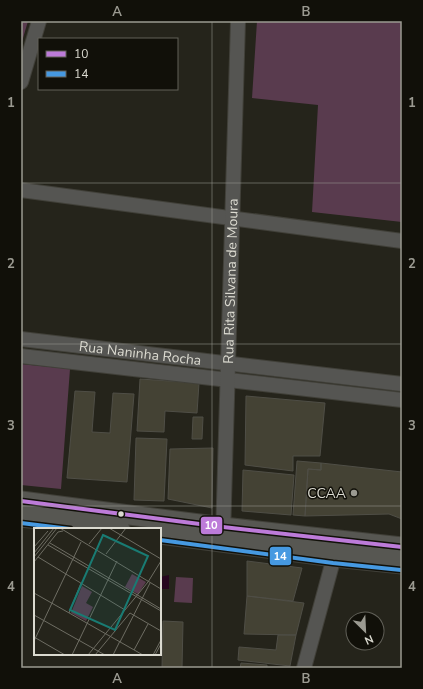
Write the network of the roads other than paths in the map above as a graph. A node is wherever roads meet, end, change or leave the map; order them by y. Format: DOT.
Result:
graph roads {
  1 [pos="39,21"];
  2 [pos="238,21"];
  3 [pos="21,82"];
  4 [pos="21,190"];
  5 [pos="232,218"];
  6 [pos="402,241"];
  7 [pos="21,339"];
  8 [pos="21,356"];
  9 [pos="228,363"];
  10 [pos="227,380"];
  11 [pos="402,384"];
  12 [pos="402,400"];
  13 [pos="21,501"];
  14 [pos="21,517"];
  15 [pos="112,528"];
  16 [pos="161,534"];
  17 [pos="223,534"];
  18 [pos="402,547"];
  19 [pos="334,557"];
  20 [pos="402,564"];
  21 [pos="304,668"];
  1 -- 3 [label="street"];
  2 -- 5 [label="street, Rua Rita Silvana de Moura"];
  4 -- 5 [label="street"];
  5 -- 6 [label="street"];
  5 -- 9 [label="street, Rua Rita Silvana de Moura"];
  7 -- 9 [label="street, Rua Naninha Rocha"];
  8 -- 10 [label="street, Rua Naninha Rocha"];
  9 -- 10 [label="street, Rua Rita Silvana de Moura"];
  9 -- 11 [label="street, Rua Naninha Rocha"];
  10 -- 12 [label="street, Rua Naninha Rocha"];
  10 -- 17 [label="street, Rua Rita Silvana de Moura"];
  13 -- 17 [label="main road"];
  14 -- 15 [label="main road"];
  16 -- 17 [label="main road"];
  17 -- 18 [label="main road"];
  17 -- 19 [label="main road"];
  19 -- 20 [label="main road"];
  19 -- 21 [label="street"];
}
